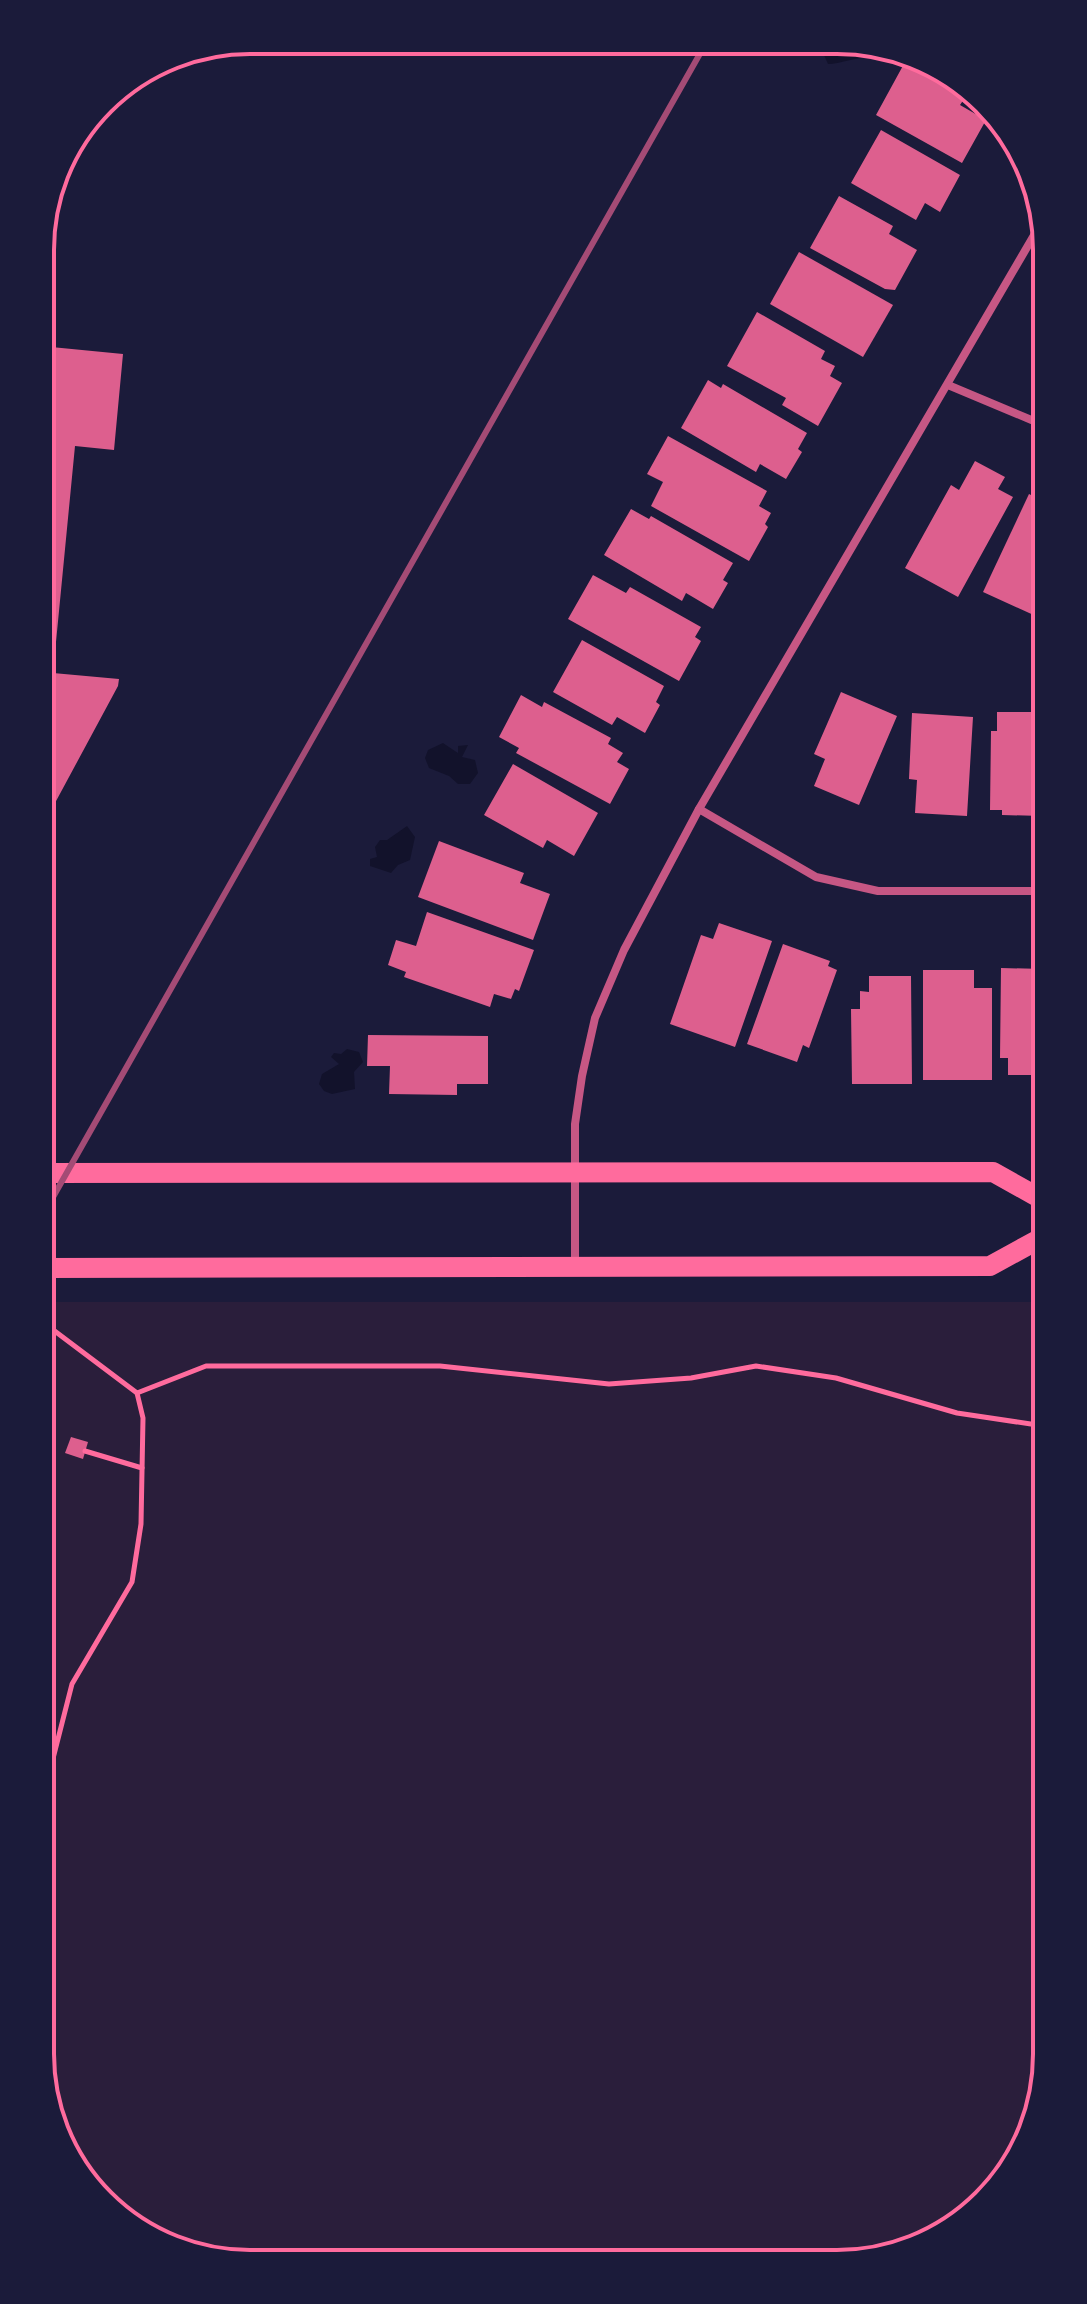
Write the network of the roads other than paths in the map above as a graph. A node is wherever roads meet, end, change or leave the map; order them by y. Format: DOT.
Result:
graph roads {
  1 [pos="1032,239"];
  2 [pos="948,385"];
  3 [pos="1033,421"];
  4 [pos="699,809"];
  5 [pos="1033,891"];
  6 [pos="54,1173"];
  7 [pos="575,1173"];
  8 [pos="1033,1194"];
  9 [pos="1033,1242"];
  10 [pos="54,1268"];
  11 [pos="575,1269"];
  1 -- 2 [label="street"];
  2 -- 3 [label="street"];
  2 -- 4 [label="street"];
  4 -- 5 [label="street"];
  4 -- 7 [label="street"];
  6 -- 7 [label="main road"];
  7 -- 8 [label="main road"];
  7 -- 11 [label="street"];
  9 -- 11 [label="main road"];
  10 -- 11 [label="main road"];
}
